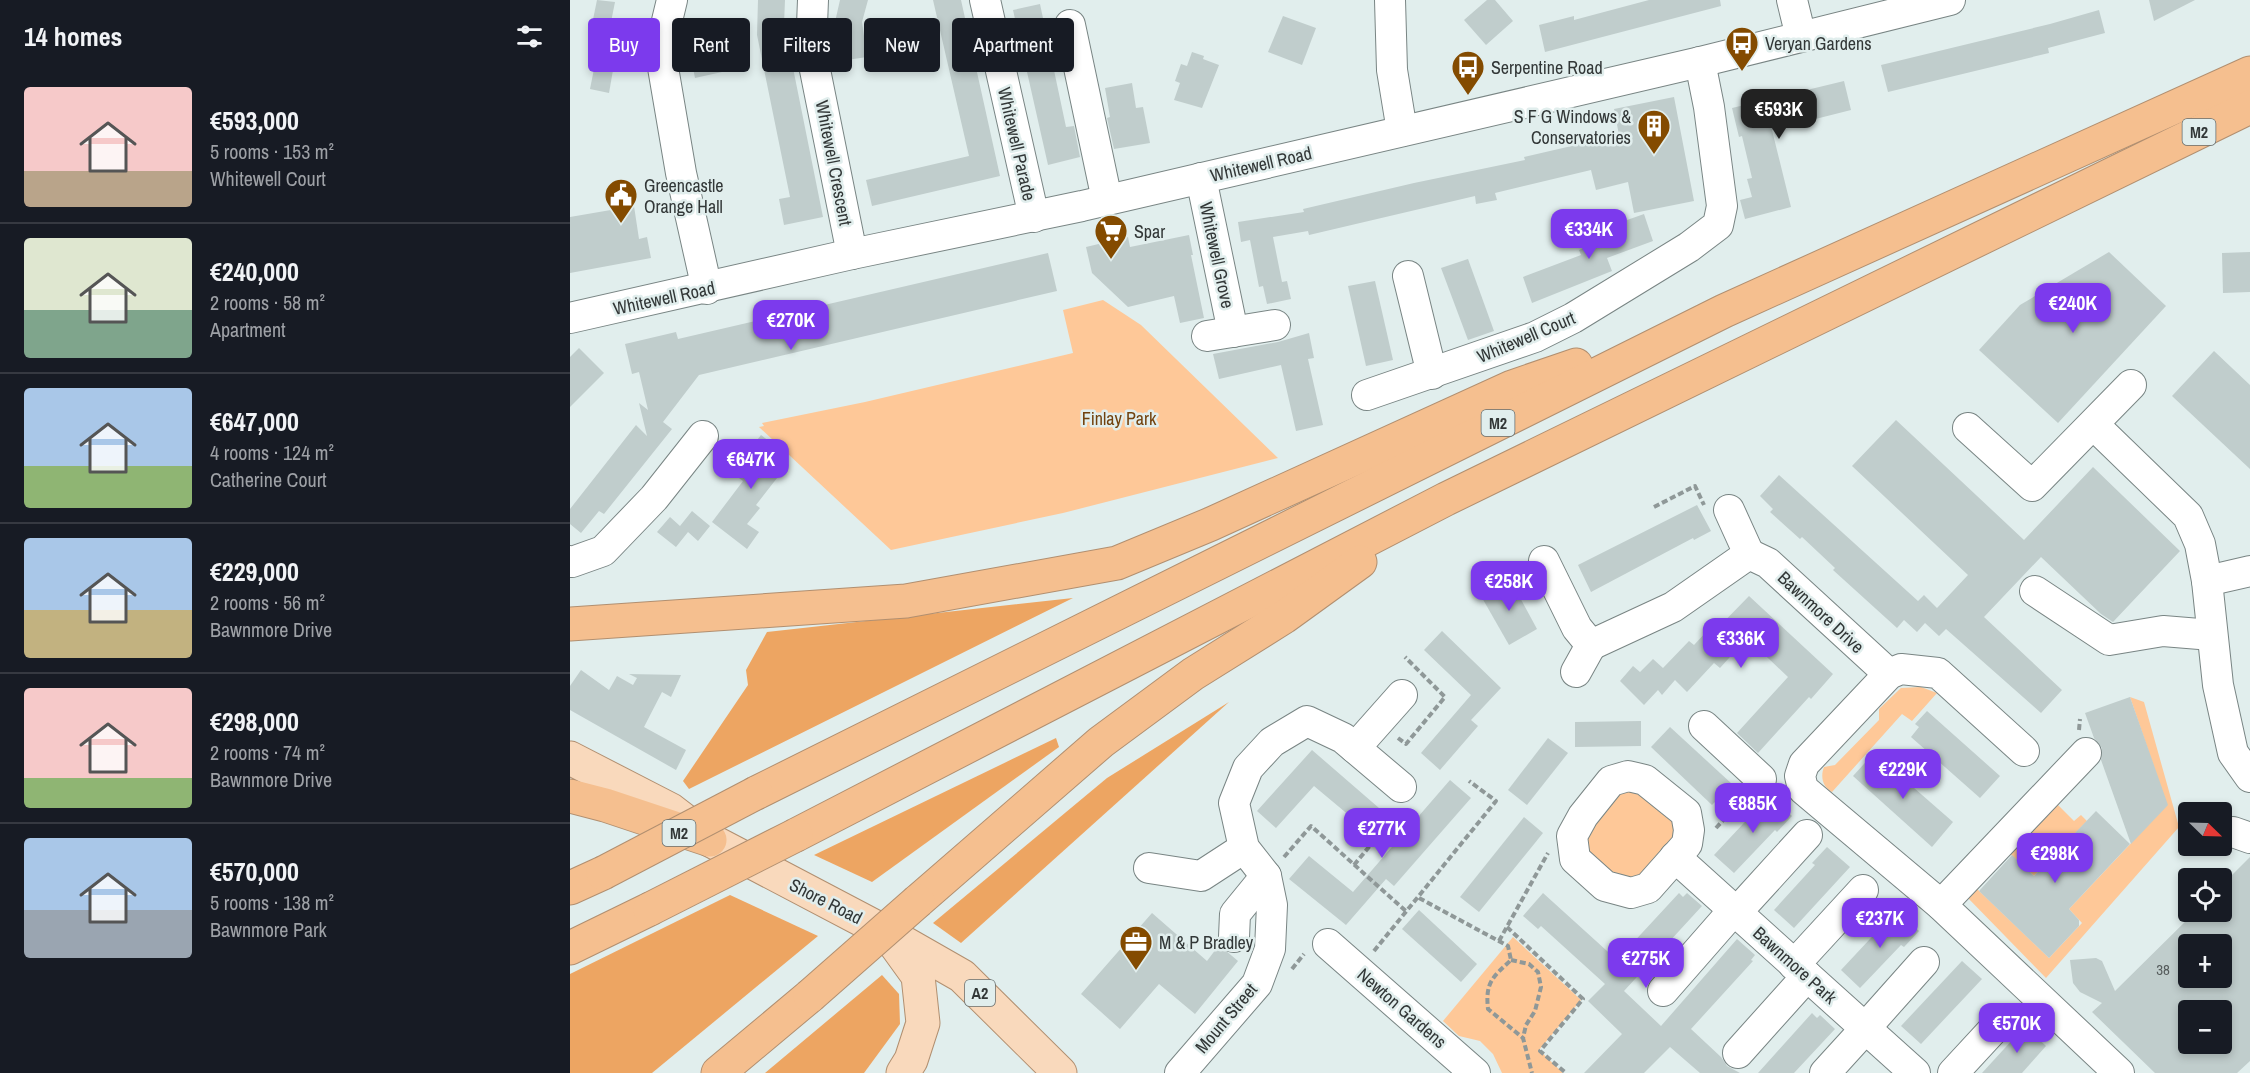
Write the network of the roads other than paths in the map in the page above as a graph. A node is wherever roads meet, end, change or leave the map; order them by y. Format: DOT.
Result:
graph roads {
  1 [pos="672,0"];
  2 [pos="813,0"];
  3 [pos="985,0"];
  4 [pos="1390,0"];
  5 [pos="1792,0"];
  6 [pos="1950,0"];
  7 [pos="1801,37"];
  8 [pos="1074,43"];
  9 [pos="1700,62"];
  10 [pos="2250,73"];
  11 [pos="2250,107"];
  12 [pos="1401,131"];
  13 [pos="1201,178"];
  14 [pos="1107,200"];
  15 [pos="1034,217"];
  16 [pos="852,254"];
  17 [pos="1408,276"];
  18 [pos="707,289"];
  19 [pos="1724,311"];
  20 [pos="570,318"];
  21 [pos="1275,325"];
  22 [pos="1432,374"];
  23 [pos="2131,385"];
  24 [pos="1367,395"];
  25 [pos="2094,425"];
  26 [pos="1968,428"];
  27 [pos="703,436"];
  28 [pos="1446,499"];
  29 [pos="1717,509"];
  30 [pos="1749,554"];
  31 [pos="570,561"];
  32 [pos="1544,561"];
  33 [pos="2250,571"];
  34 [pos="2207,581"];
  35 [pos="2035,591"];
  36 [pos="570,624"];
  37 [pos="2212,635"];
  38 [pos="1591,645"];
  39 [pos="1576,672"];
  40 [pos="1889,674"];
  41 [pos="1402,695"];
  42 [pos="1704,726"];
  43 [pos="1355,748"];
  44 [pos="2024,751"];
  45 [pos="2086,753"];
  46 [pos="570,758"];
  47 [pos="2250,777"];
  48 [pos="1761,778"];
  49 [pos="1401,788"];
  50 [pos="570,796"];
  51 [pos="1807,835"];
  52 [pos="710,840"];
  53 [pos="1244,848"];
  54 [pos="1675,857"];
  55 [pos="1149,868"];
  56 [pos="1266,876"];
  57 [pos="570,888"];
  58 [pos="1863,890"];
  59 [pos="1941,905"];
  60 [pos="885,932"];
  61 [pos="1234,937"];
  62 [pos="1328,944"];
  63 [pos="570,948"];
  64 [pos="1924,962"];
  65 [pos="1801,970"];
  66 [pos="1663,991"];
  67 [pos="2002,1020"];
  68 [pos="1738,1053"];
  69 [pos="718,1073"];
  70 [pos="903,1073"];
  71 [pos="1060,1073"];
  72 [pos="1180,1073"];
  73 [pos="1475,1073"];
  74 [pos="1825,1073"];
  75 [pos="1915,1073"];
  76 [pos="1953,1073"];
  77 [pos="2119,1073"];
  1 -- 18 [label="street"];
  2 -- 16 [label="street, Whitewell Crescent"];
  3 -- 15 [label="street, Whitewell Parade"];
  4 -- 12 [label="street"];
  5 -- 7 [label="street"];
  6 -- 7 [label="street, Whitewell Road"];
  7 -- 9 [label="street, Whitewell Road"];
  8 -- 14 [label="street"];
  9 -- 12 [label="street, Whitewell Road"];
  9 -- 22 [label="street, Whitewell Court"];
  10 -- 19 [label="highway, M2"];
  11 -- 28 [label="highway, M2"];
  12 -- 13 [label="street, Whitewell Road"];
  13 -- 14 [label="street, Whitewell Road"];
  13 -- 21 [label="street, Whitewell Grove"];
  14 -- 15 [label="street, Whitewell Road"];
  15 -- 16 [label="street, Whitewell Road"];
  16 -- 18 [label="street, Whitewell Road"];
  17 -- 22 [label="street"];
  18 -- 20 [label="street, Whitewell Road"];
  19 -- 36 [label="highway"];
  19 -- 57 [label="highway, M2, bridge"];
  22 -- 24 [label="street, Whitewell Court"];
  23 -- 25 [label="street"];
  25 -- 26 [label="street"];
  25 -- 34 [label="street"];
  27 -- 31 [label="street"];
  28 -- 63 [label="highway, M2, bridge"];
  28 -- 69 [label="highway, bridge"];
  29 -- 30 [label="street"];
  30 -- 38 [label="street"];
  30 -- 40 [label="street, Bawnmore Drive"];
  32 -- 38 [label="street"];
  33 -- 34 [label="street"];
  34 -- 37 [label="street"];
  35 -- 37 [label="street"];
  37 -- 47 [label="street"];
  38 -- 39 [label="street"];
  40 -- 44 [label="street"];
  40 -- 59 [label="street"];
  41 -- 43 [label="street"];
  42 -- 48 [label="street"];
  43 -- 49 [label="street, Mount Street"];
  43 -- 53 [label="street, Mount Street"];
  45 -- 59 [label="street"];
  46 -- 52 [label="main road, Shore Road / A2"];
  50 -- 52 [label="highway"];
  51 -- 66 [label="street"];
  52 -- 60 [label="main road, Shore Road / A2"];
  53 -- 55 [label="street"];
  53 -- 56 [label="street, Mount Street"];
  54 -- 54 [label="street"];
  54 -- 65 [label="street, Bawnmore Park"];
  56 -- 61 [label="street"];
  56 -- 72 [label="street, Mount Street"];
  58 -- 65 [label="street"];
  59 -- 77 [label="street"];
  60 -- 70 [label="main road"];
  60 -- 71 [label="main road, Shore Road / A2"];
  62 -- 73 [label="street, Newton Gardens"];
  64 -- 74 [label="street"];
  65 -- 68 [label="street"];
  65 -- 75 [label="street, Bawnmore Park"];
  67 -- 76 [label="street"];
}
